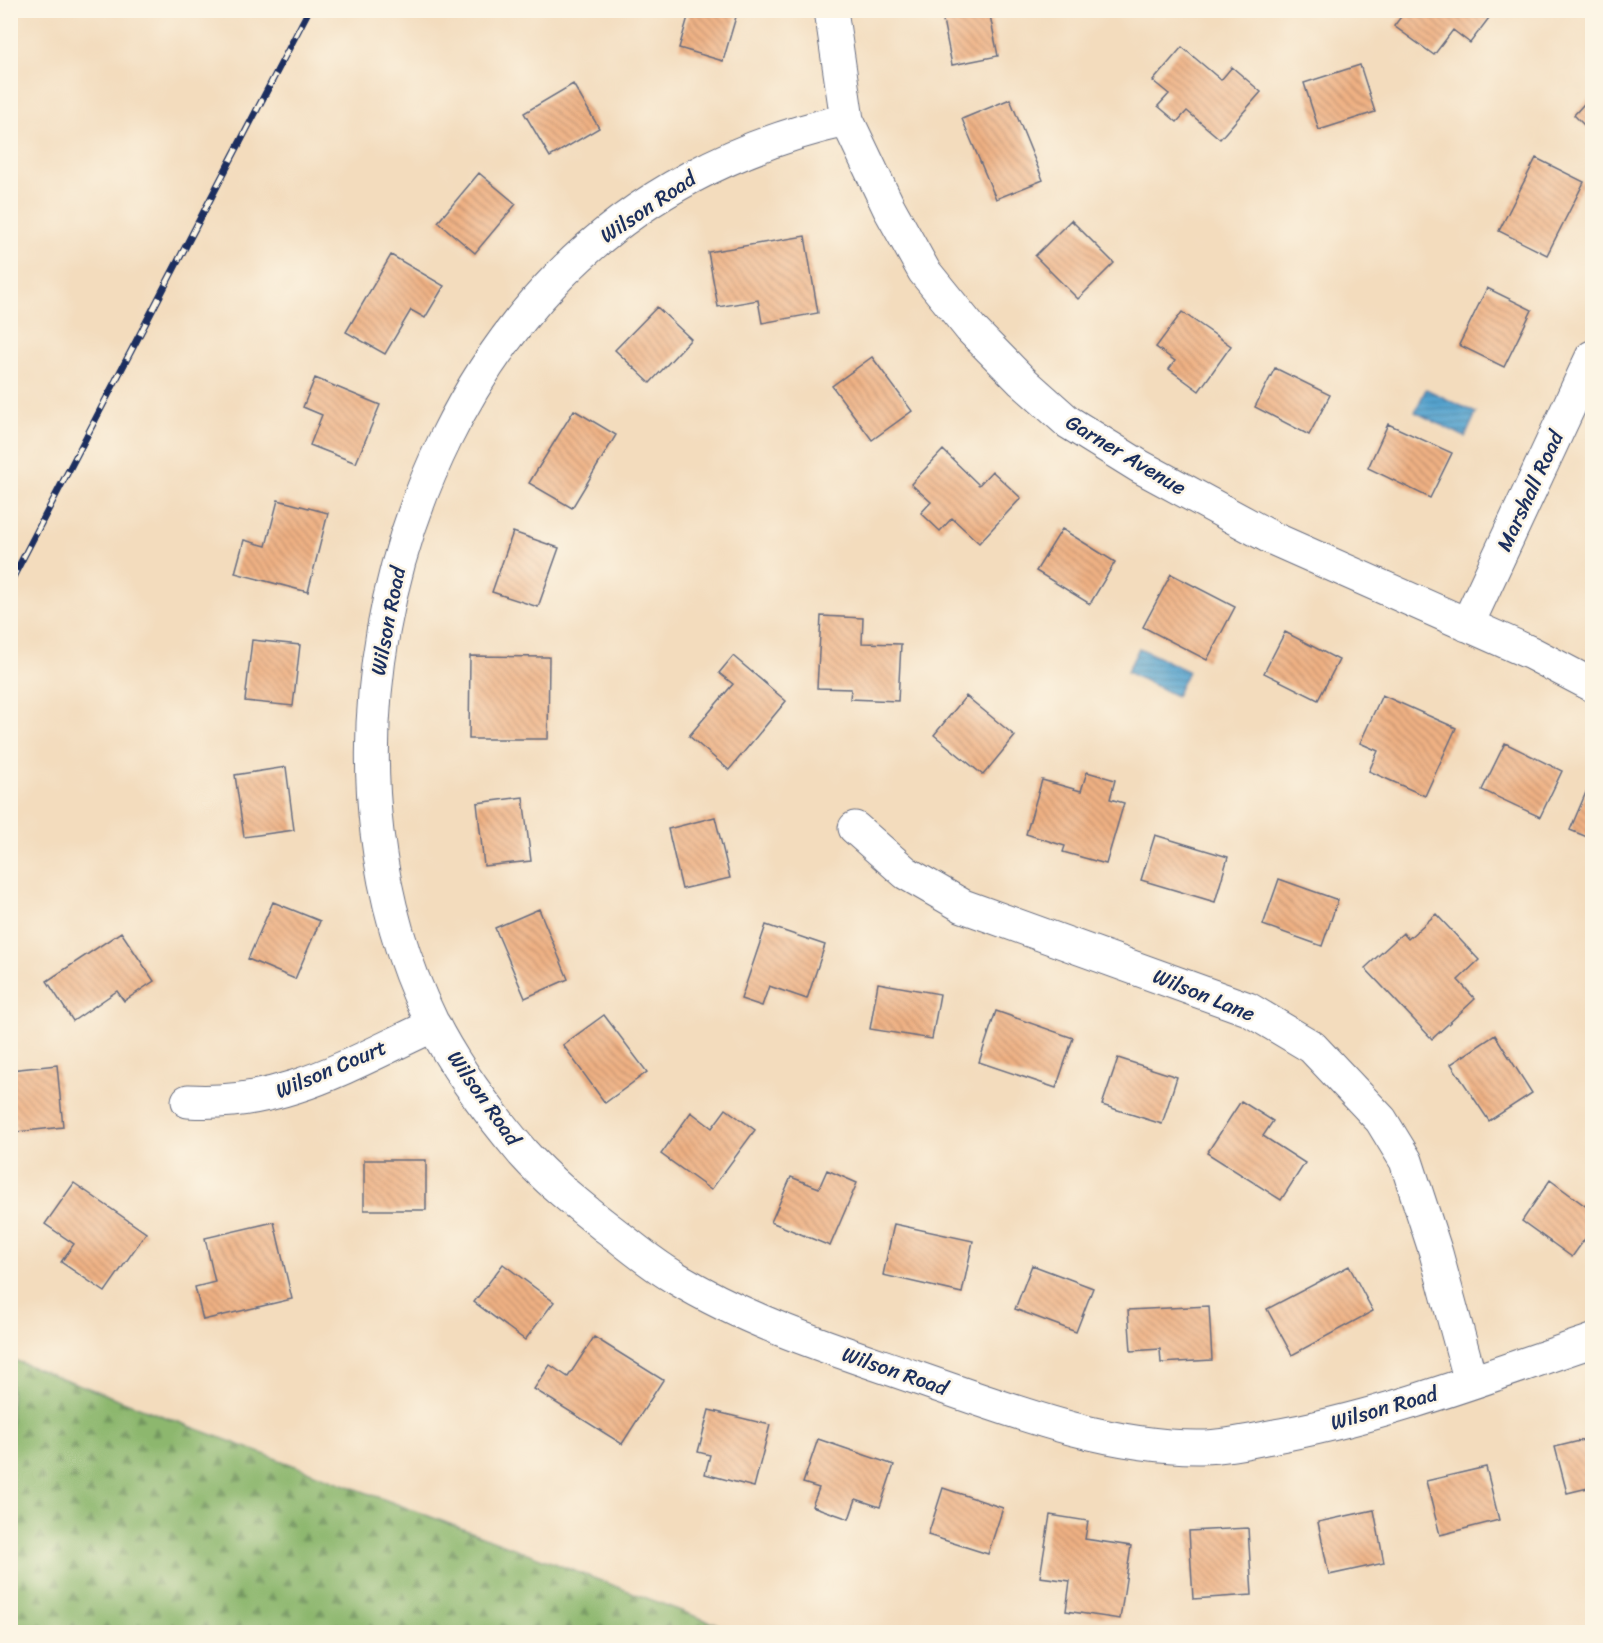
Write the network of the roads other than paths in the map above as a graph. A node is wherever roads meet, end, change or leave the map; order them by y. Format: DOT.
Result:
graph roads {
  1 [pos="831,10"];
  2 [pos="847,120"];
  3 [pos="1593,357"];
  4 [pos="1467,625"];
  5 [pos="1593,685"];
  6 [pos="855,828"];
  7 [pos="434,1025"];
  8 [pos="188,1101"];
  9 [pos="1593,1341"];
  10 [pos="1471,1382"];
  1 -- 2 [label="street, Garner Avenue"];
  2 -- 4 [label="street, Garner Avenue"];
  2 -- 7 [label="street, Wilson Road"];
  3 -- 4 [label="street, Marshall Road"];
  4 -- 5 [label="street, Garner Avenue"];
  6 -- 10 [label="street, Wilson Lane"];
  7 -- 8 [label="street, Wilson Court"];
  7 -- 10 [label="street, Wilson Road"];
  9 -- 10 [label="street, Wilson Road"];
}
